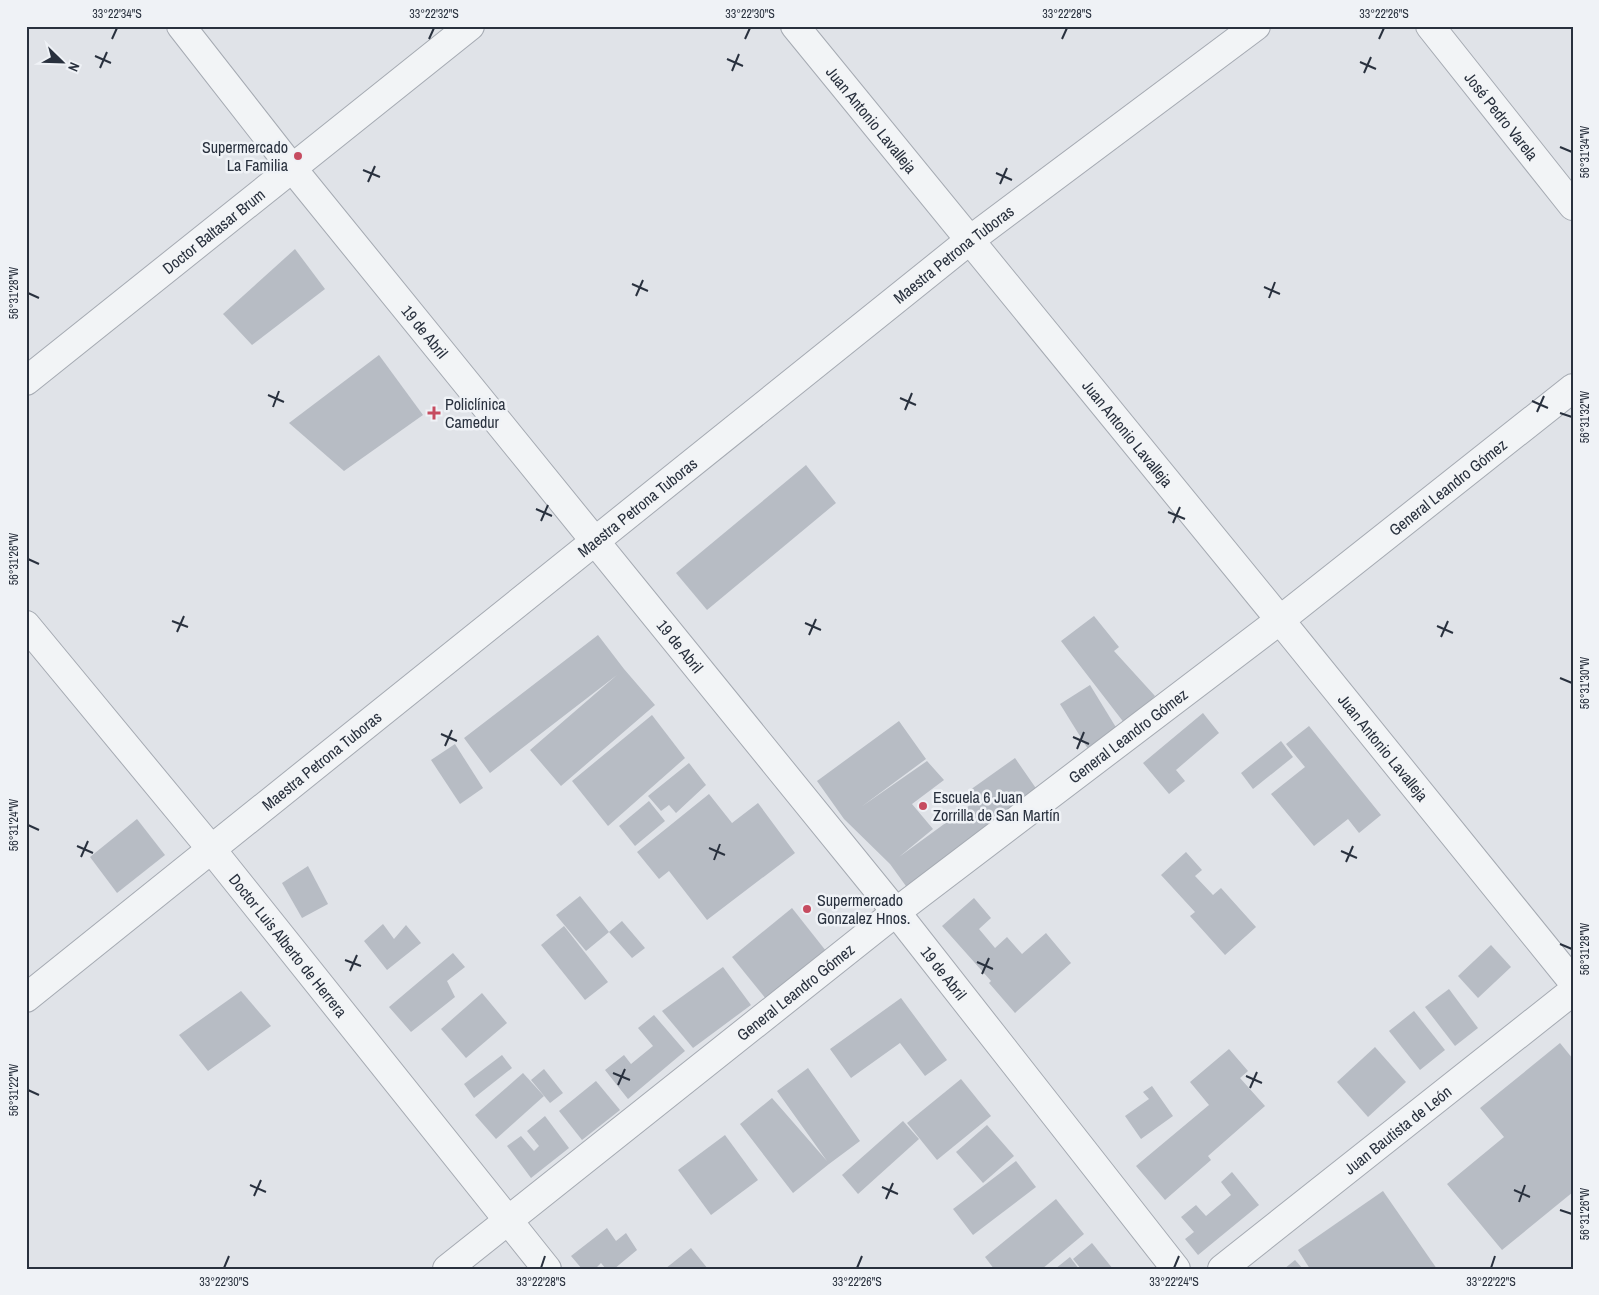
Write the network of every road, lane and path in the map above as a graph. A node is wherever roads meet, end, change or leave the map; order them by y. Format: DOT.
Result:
graph roads {
  1 [pos="181,26"];
  2 [pos="470,26"];
  3 [pos="795,26"];
  4 [pos="1256,26"];
  5 [pos="1430,26"];
  6 [pos="292,168"];
  7 [pos="1573,206"];
  8 [pos="970,240"];
  9 [pos="26,381"];
  10 [pos="1573,388"];
  11 [pos="595,540"];
  12 [pos="1280,620"];
  13 [pos="26,625"];
  14 [pos="212,850"];
  15 [pos="896,912"];
  16 [pos="1573,982"];
  17 [pos="1573,991"];
  18 [pos="26,998"];
  19 [pos="509,1220"];
  20 [pos="447,1269"];
  21 [pos="547,1269"];
  22 [pos="1176,1269"];
  23 [pos="1222,1269"];
  1 -- 6 [label="street, 19 de Abril"];
  2 -- 6 [label="street, Doctor Baltasar Brum"];
  3 -- 8 [label="street, Juan Antonio Lavalleja"];
  4 -- 8 [label="street, Maestra Petrona Tuboras"];
  5 -- 7 [label="street, José Pedro Varela"];
  6 -- 9 [label="street, Doctor Baltasar Brum"];
  6 -- 11 [label="street, 19 de Abril"];
  8 -- 11 [label="street, Maestra Petrona Tuboras"];
  8 -- 12 [label="street, Juan Antonio Lavalleja"];
  10 -- 12 [label="street, General Leandro Gómez"];
  11 -- 14 [label="street, Maestra Petrona Tuboras"];
  11 -- 15 [label="street, 19 de Abril"];
  12 -- 15 [label="street, General Leandro Gómez"];
  12 -- 16 [label="street, Juan Antonio Lavalleja"];
  13 -- 14 [label="street, Doctor Luis Alberto de Herrera"];
  14 -- 18 [label="street, Maestra Petrona Tuboras"];
  14 -- 19 [label="street, Doctor Luis Alberto de Herrera"];
  15 -- 19 [label="street, General Leandro Gómez"];
  15 -- 22 [label="street, 19 de Abril"];
  17 -- 23 [label="street, Juan Bautista de León"];
  19 -- 20 [label="street, General Leandro Gómez"];
  19 -- 21 [label="street, Doctor Luis Alberto de Herrera"];
}
